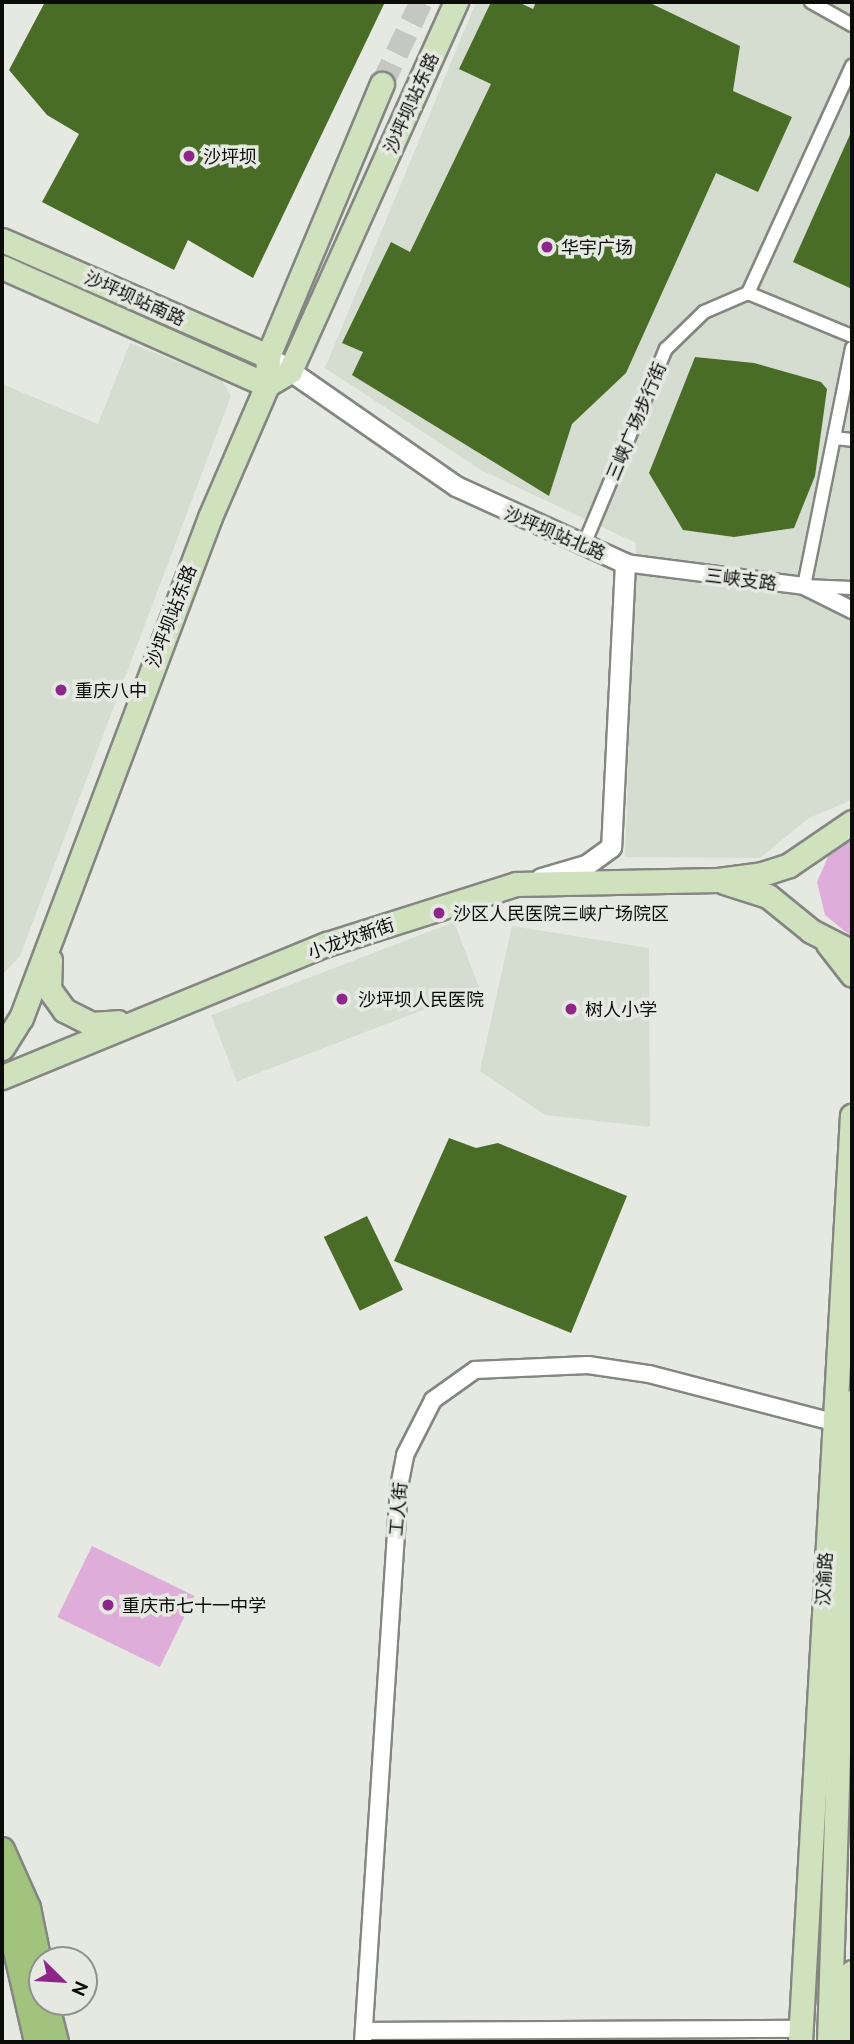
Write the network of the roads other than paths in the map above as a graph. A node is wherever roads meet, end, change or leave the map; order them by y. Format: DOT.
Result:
graph roads {
  1 [pos="456,2"];
  2 [pos="811,2"];
  3 [pos="852,25"];
  4 [pos="852,66"];
  5 [pos="382,84"];
  6 [pos="2,240"];
  7 [pos="2,267"];
  8 [pos="748,293"];
  9 [pos="852,337"];
  10 [pos="852,348"];
  11 [pos="268,356"];
  12 [pos="290,371"];
  13 [pos="267,385"];
  14 [pos="834,438"];
  15 [pos="852,440"];
  16 [pos="583,547"];
  17 [pos="625,563"];
  18 [pos="804,586"];
  19 [pos="852,588"];
  20 [pos="852,610"];
  21 [pos="852,822"];
  22 [pos="718,880"];
  23 [pos="516,884"];
  24 [pos="54,929"];
  25 [pos="826,941"];
  26 [pos="852,952"];
  27 [pos="852,975"];
  28 [pos="144,1017"];
  29 [pos="2,1048"];
  30 [pos="2,1077"];
  31 [pos="852,1115"];
  32 [pos="852,1355"];
  33 [pos="833,1422"];
  34 [pos="850,1489"];
  35 [pos="837,1788"];
  36 [pos="852,1845"];
  37 [pos="2,1850"];
  38 [pos="2,1890"];
  39 [pos="36,1946"];
  40 [pos="852,1972"];
  41 [pos="50,2016"];
  42 [pos="801,2035"];
  43 [pos="364,2037"];
  44 [pos="37,2042"];
  45 [pos="56,2042"];
  46 [pos="829,2042"];
  47 [pos="848,2042"];
  1 -- 12 [label="main road, 沙坪坝站东路"];
  2 -- 3 [label="street"];
  4 -- 8 [label="street"];
  5 -- 11 [label="main road, 沙坪坝站东路"];
  6 -- 11 [label="main road, 沙坪坝站南路"];
  7 -- 13 [label="main road, 沙坪坝站南路"];
  8 -- 9 [label="street"];
  8 -- 16 [label="street, 三峡广场步行街"];
  10 -- 14 [label="street"];
  11 -- 12 [label="street, 沙坪坝站北路"];
  11 -- 13 [label="main road, 沙坪坝站东路"];
  12 -- 13 [label="main road"];
  12 -- 16 [label="street, 沙坪坝站北路"];
  13 -- 24 [label="main road, 沙坪坝站东路"];
  14 -- 15 [label="street"];
  14 -- 18 [label="street"];
  16 -- 17 [label="street, 沙坪坝站北路"];
  17 -- 18 [label="street, 三峡支路"];
  17 -- 23 [label="street, 沙坪坝站北路"];
  18 -- 19 [label="street"];
  18 -- 20 [label="street, 三峡支路"];
  21 -- 22 [label="main road, 小龙坎新街"];
  22 -- 23 [label="main road, 小龙坎新街"];
  22 -- 25 [label="main road, 小龙坎新街"];
  23 -- 28 [label="main road, 小龙坎新街"];
  24 -- 28 [label="main road"];
  24 -- 29 [label="main road"];
  25 -- 26 [label="main road, 小龙坎新街"];
  25 -- 27 [label="main road"];
  28 -- 30 [label="main road, 小龙坎新街"];
  31 -- 33 [label="main road, 汉渝路"];
  32 -- 34 [label="main road, 汉渝路"];
  33 -- 42 [label="main road, 汉渝路"];
  33 -- 43 [label="street, 工人街"];
  34 -- 35 [label="main road, 汉渝路"];
  35 -- 36 [label="main road"];
  35 -- 46 [label="main road, 汉渝路"];
  37 -- 39 [label="main road"];
  38 -- 44 [label="main road"];
  40 -- 47 [label="main road"];
  41 -- 45 [label="main road"];
  42 -- 43 [label="street"];
}
